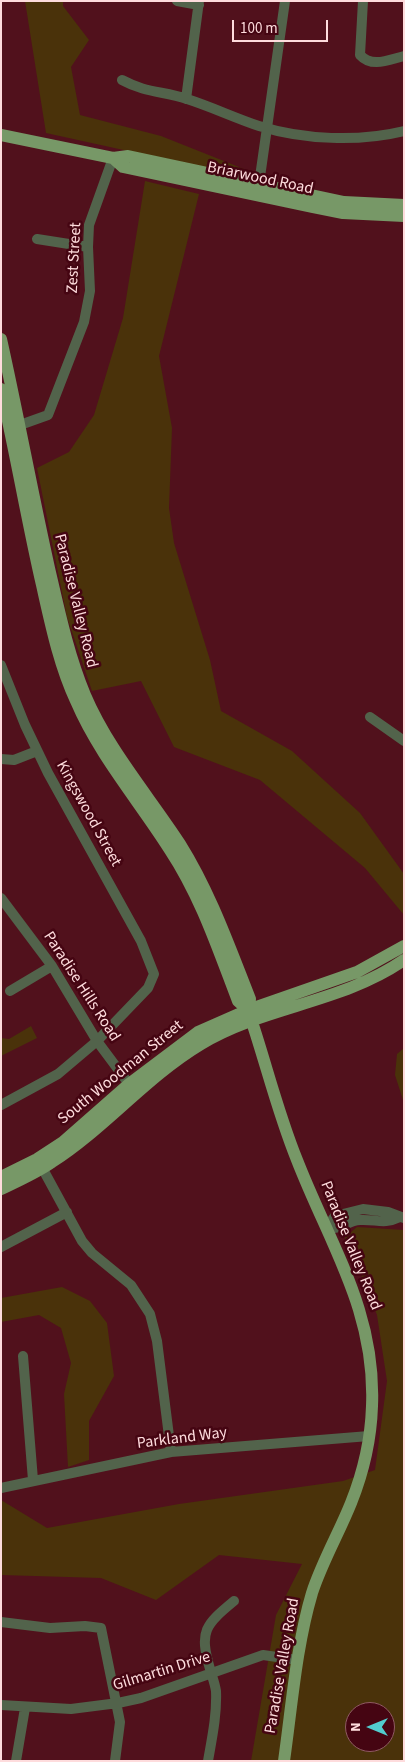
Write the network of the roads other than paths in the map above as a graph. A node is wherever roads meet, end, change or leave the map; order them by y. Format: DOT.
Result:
graph roads {
  1 [pos="177,1"];
  2 [pos="285,1"];
  3 [pos="362,1"];
  4 [pos="199,3"];
  5 [pos="404,56"];
  6 [pos="122,80"];
  7 [pos="186,99"];
  8 [pos="267,128"];
  9 [pos="404,131"];
  10 [pos="1,135"];
  11 [pos="113,158"];
  12 [pos="258,190"];
  13 [pos="404,205"];
  14 [pos="404,216"];
  15 [pos="36,239"];
  16 [pos="88,247"];
  17 [pos="1,339"];
  18 [pos="1,389"];
  19 [pos="20,425"];
  20 [pos="1,665"];
  21 [pos="4,682"];
  22 [pos="370,717"];
  23 [pos="404,741"];
  24 [pos="37,751"];
  25 [pos="1,760"];
  26 [pos="1,898"];
  27 [pos="404,946"];
  28 [pos="404,960"];
  29 [pos="52,966"];
  30 [pos="10,991"];
  31 [pos="250,1016"];
  32 [pos="97,1042"];
  33 [pos="132,1088"];
  34 [pos="1,1105"];
  35 [pos="40,1163"];
  36 [pos="1,1176"];
  37 [pos="1,1189"];
  38 [pos="67,1212"];
  39 [pos="402,1217"];
  40 [pos="326,1228"];
  41 [pos="1,1247"];
  42 [pos="23,1356"];
  43 [pos="369,1436"];
  44 [pos="171,1452"];
  45 [pos="33,1480"];
  46 [pos="1,1488"];
  47 [pos="234,1601"];
  48 [pos="1,1622"];
  49 [pos="298,1660"];
  50 [pos="211,1674"];
  51 [pos="118,1703"];
  52 [pos="1,1705"];
  53 [pos="24,1708"];
  54 [pos="16,1761"];
  55 [pos="115,1761"];
  56 [pos="208,1761"];
  57 [pos="284,1761"];
  1 -- 4 [label="street"];
  2 -- 8 [label="street"];
  3 -- 5 [label="street"];
  4 -- 7 [label="street"];
  6 -- 7 [label="street"];
  7 -- 8 [label="street"];
  8 -- 9 [label="street"];
  8 -- 12 [label="street"];
  10 -- 11 [label="main road, Briarwood Road"];
  11 -- 12 [label="main road, Briarwood Road"];
  11 -- 16 [label="street, Zest Street"];
  12 -- 13 [label="main road, Briarwood Road"];
  12 -- 14 [label="main road, Briarwood Road"];
  15 -- 16 [label="street"];
  16 -- 19 [label="street, Zest Street"];
  17 -- 19 [label="main road, Paradise Valley Road"];
  18 -- 31 [label="main road, Paradise Valley Road"];
  19 -- 31 [label="main road, Paradise Valley Road"];
  20 -- 21 [label="street, Kingswood Street"];
  21 -- 24 [label="street, Kingswood Street"];
  22 -- 23 [label="street"];
  24 -- 25 [label="street"];
  24 -- 32 [label="street, Kingswood Street"];
  26 -- 29 [label="street, Paradise Hills Road"];
  27 -- 31 [label="main road, South Woodman Street"];
  28 -- 31 [label="main road, South Woodman Street"];
  29 -- 30 [label="street"];
  29 -- 32 [label="street, Paradise Hills Road"];
  31 -- 33 [label="main road, South Woodman Street"];
  31 -- 40 [label="main road, Paradise Valley Road"];
  32 -- 33 [label="street, Paradise Hills Road"];
  32 -- 34 [label="street"];
  33 -- 35 [label="main road, South Woodman Street"];
  35 -- 36 [label="main road, South Woodman Street"];
  35 -- 37 [label="main road, South Woodman Street"];
  35 -- 38 [label="street"];
  38 -- 41 [label="street"];
  38 -- 44 [label="street"];
  39 -- 40 [label="street"];
  40 -- 43 [label="main road, Paradise Valley Road"];
  42 -- 45 [label="street"];
  43 -- 44 [label="street, Parkland Way"];
  43 -- 49 [label="main road, Paradise Valley Road"];
  44 -- 45 [label="street, Parkland Way"];
  45 -- 46 [label="street, Parkland Way"];
  47 -- 50 [label="street"];
  48 -- 51 [label="street"];
  49 -- 50 [label="street, Gilmartin Drive"];
  49 -- 57 [label="main road, Paradise Valley Road"];
  50 -- 51 [label="street, Gilmartin Drive"];
  50 -- 56 [label="street"];
  51 -- 53 [label="street, Gilmartin Drive"];
  51 -- 55 [label="street"];
  52 -- 53 [label="street, Gilmartin Drive"];
  53 -- 54 [label="street"];
}
